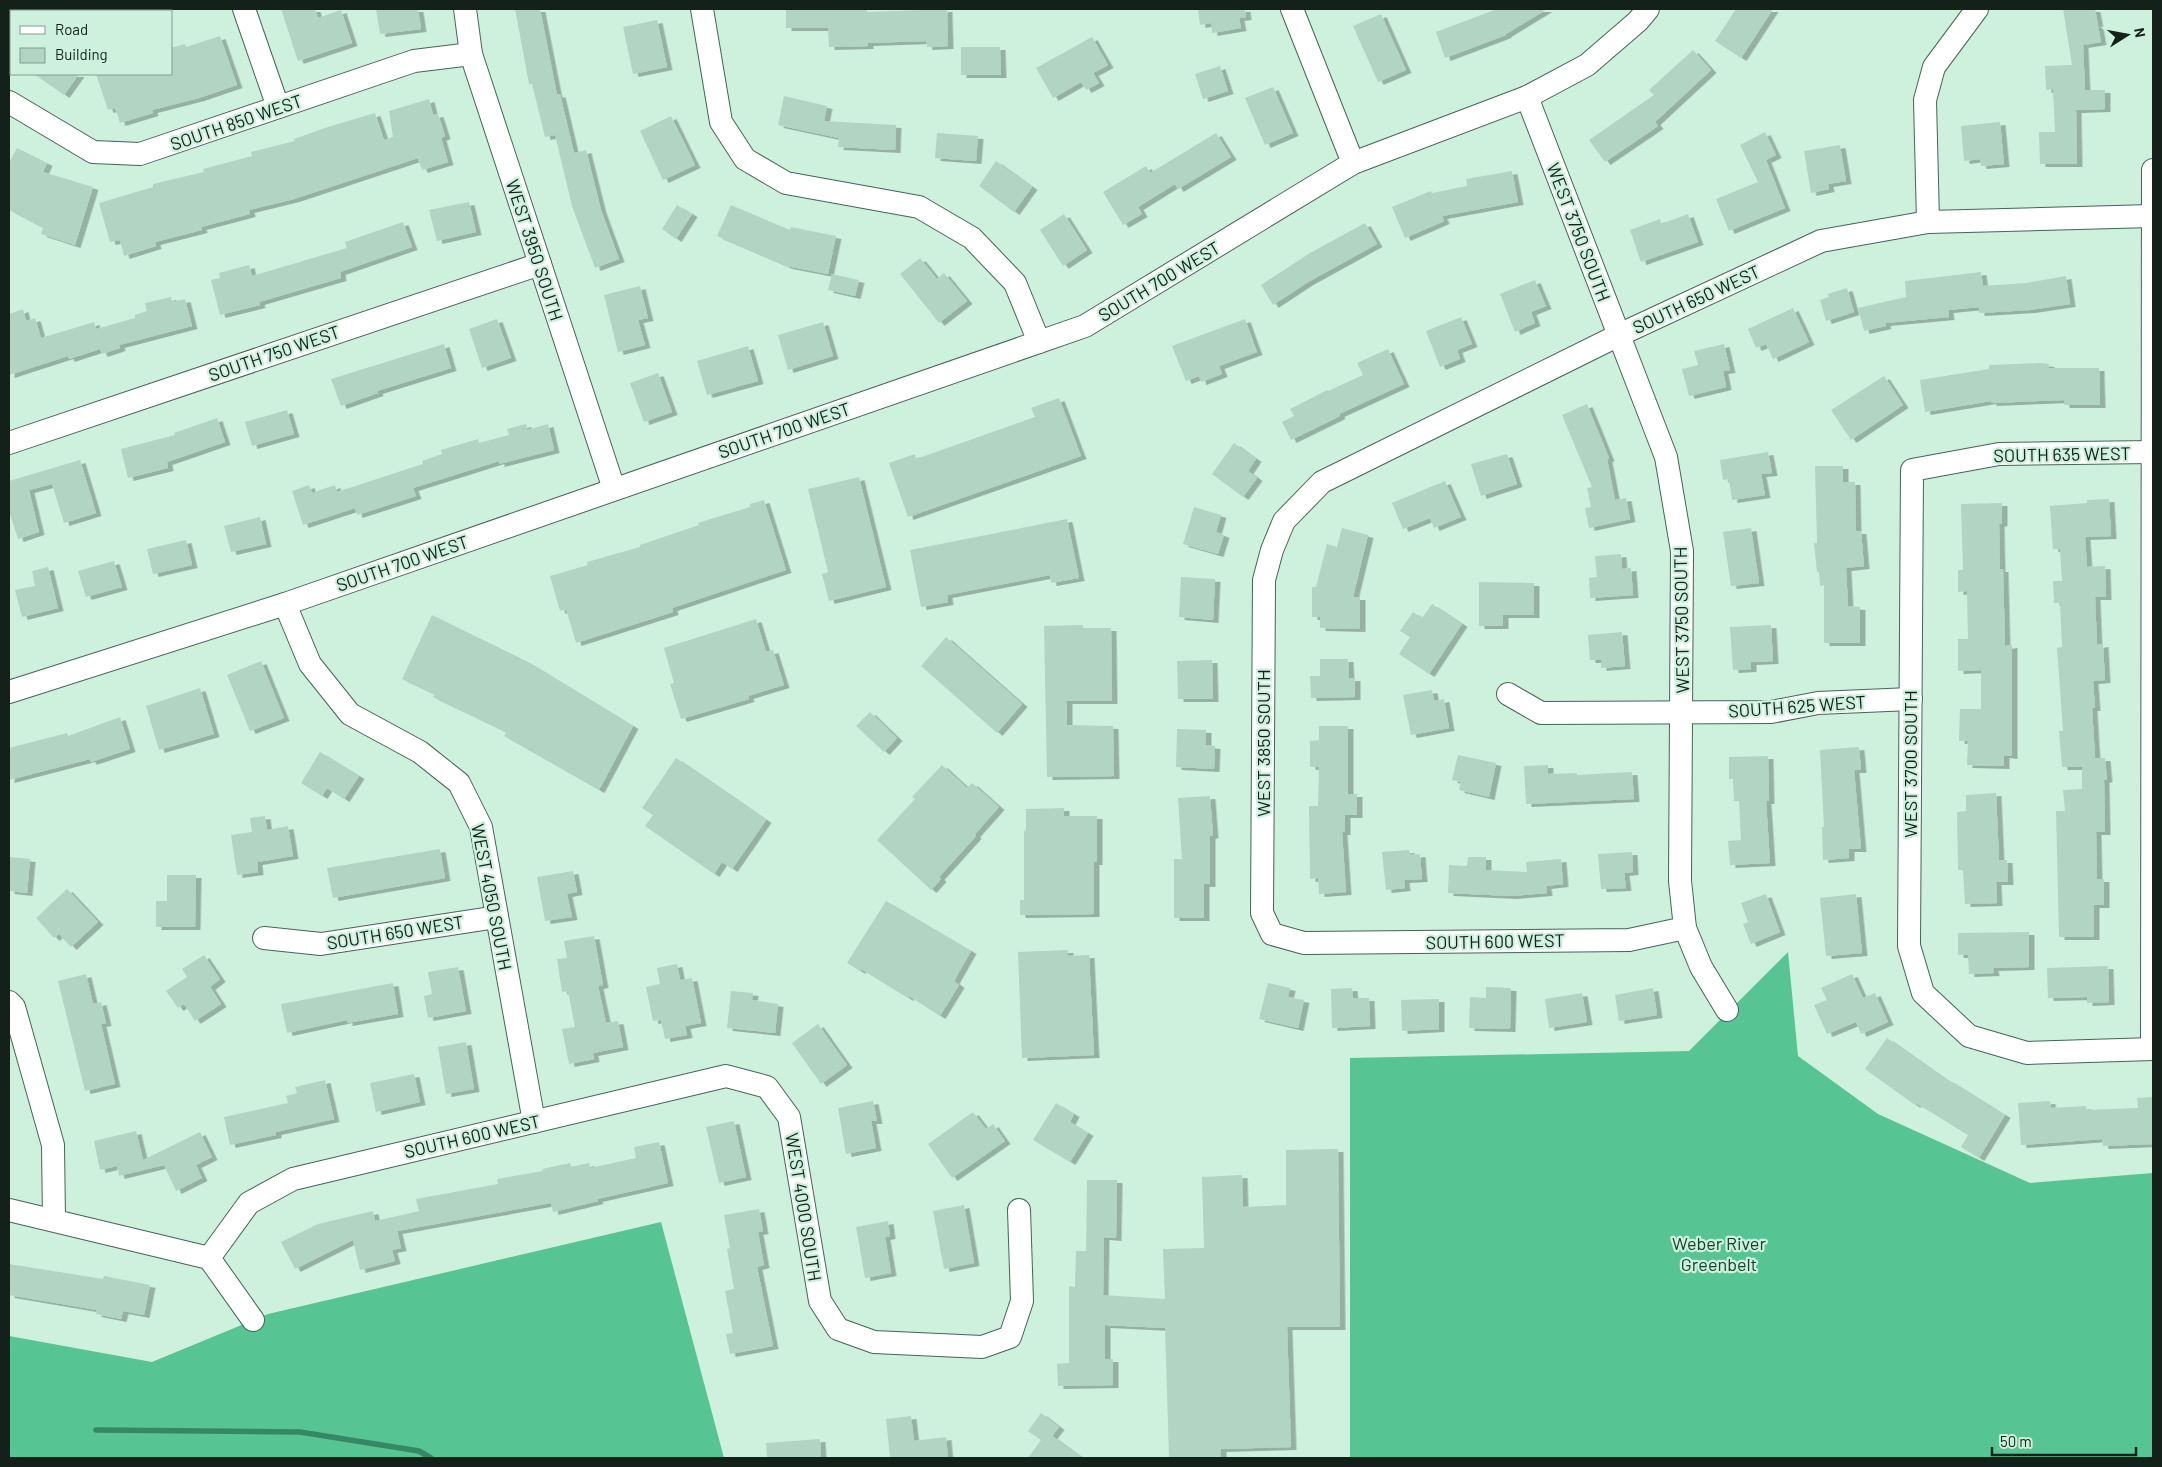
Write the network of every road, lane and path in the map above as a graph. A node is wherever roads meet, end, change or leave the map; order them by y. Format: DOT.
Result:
graph roads {
  1 [pos="244,9"];
  2 [pos="465,9"];
  3 [pos="702,9"];
  4 [pos="1292,9"];
  5 [pos="1648,9"];
  6 [pos="1977,9"];
  7 [pos="471,54"];
  8 [pos="1527,96"];
  9 [pos="9,102"];
  10 [pos="278,107"];
  11 [pos="1353,163"];
  12 [pos="2153,170"];
  13 [pos="2152,216"];
  14 [pos="1928,222"];
  15 [pos="540,264"];
  16 [pos="1619,335"];
  17 [pos="1039,342"];
  18 [pos="9,443"];
  19 [pos="2152,452"];
  20 [pos="1912,470"];
  21 [pos="614,489"];
  22 [pos="1284,521"];
  23 [pos="286,604"];
  24 [pos="9,692"];
  25 [pos="1508,694"];
  26 [pos="1911,699"];
  27 [pos="1681,712"];
  28 [pos="497,916"];
  29 [pos="1685,928"];
  30 [pos="264,938"];
  31 [pos="1304,943"];
  32 [pos="9,1002"];
  33 [pos="1727,1010"];
  34 [pos="2153,1049"];
  35 [pos="767,1087"];
  36 [pos="534,1122"];
  37 [pos="9,1210"];
  38 [pos="1019,1210"];
  39 [pos="54,1220"];
  40 [pos="209,1258"];
  41 [pos="253,1320"];
  1 -- 10 [label="street"];
  2 -- 7 [label="street, WEST 3950 SOUTH"];
  3 -- 17 [label="street"];
  4 -- 11 [label="street"];
  5 -- 8 [label="street, SOUTH 700 WEST"];
  6 -- 14 [label="street"];
  7 -- 10 [label="street, SOUTH 850 WEST"];
  7 -- 15 [label="street, WEST 3950 SOUTH"];
  8 -- 11 [label="street, SOUTH 700 WEST"];
  8 -- 16 [label="street, WEST 3750 SOUTH"];
  9 -- 10 [label="street, SOUTH 850 WEST"];
  11 -- 17 [label="street, SOUTH 700 WEST"];
  12 -- 13 [label="street"];
  13 -- 14 [label="street, SOUTH 650 WEST"];
  13 -- 19 [label="street"];
  14 -- 16 [label="street, SOUTH 650 WEST"];
  15 -- 18 [label="street, SOUTH 750 WEST"];
  15 -- 21 [label="street, WEST 3950 SOUTH"];
  16 -- 22 [label="street, SOUTH 650 WEST"];
  16 -- 27 [label="street, WEST 3750 SOUTH"];
  17 -- 21 [label="street, SOUTH 700 WEST"];
  19 -- 20 [label="street, SOUTH 635 WEST"];
  19 -- 34 [label="street"];
  20 -- 26 [label="street, WEST 3700 SOUTH"];
  21 -- 23 [label="street, SOUTH 700 WEST"];
  22 -- 31 [label="street, WEST 3850 SOUTH"];
  23 -- 24 [label="street, SOUTH 700 WEST"];
  23 -- 28 [label="street, WEST 4050 SOUTH"];
  25 -- 27 [label="street, SOUTH 625 WEST"];
  26 -- 27 [label="street, SOUTH 625 WEST"];
  26 -- 34 [label="street, WEST 3700 SOUTH"];
  27 -- 29 [label="street, WEST 3750 SOUTH"];
  28 -- 30 [label="street, SOUTH 650 WEST"];
  28 -- 36 [label="street, WEST 4050 SOUTH"];
  29 -- 31 [label="street, SOUTH 600 WEST"];
  29 -- 33 [label="street, WEST 3750 SOUTH"];
  32 -- 39 [label="street"];
  35 -- 36 [label="street, SOUTH 600 WEST"];
  35 -- 38 [label="street, WEST 4000 SOUTH"];
  36 -- 40 [label="street, SOUTH 600 WEST"];
  37 -- 39 [label="street"];
  39 -- 40 [label="street"];
  40 -- 41 [label="street"];
}
